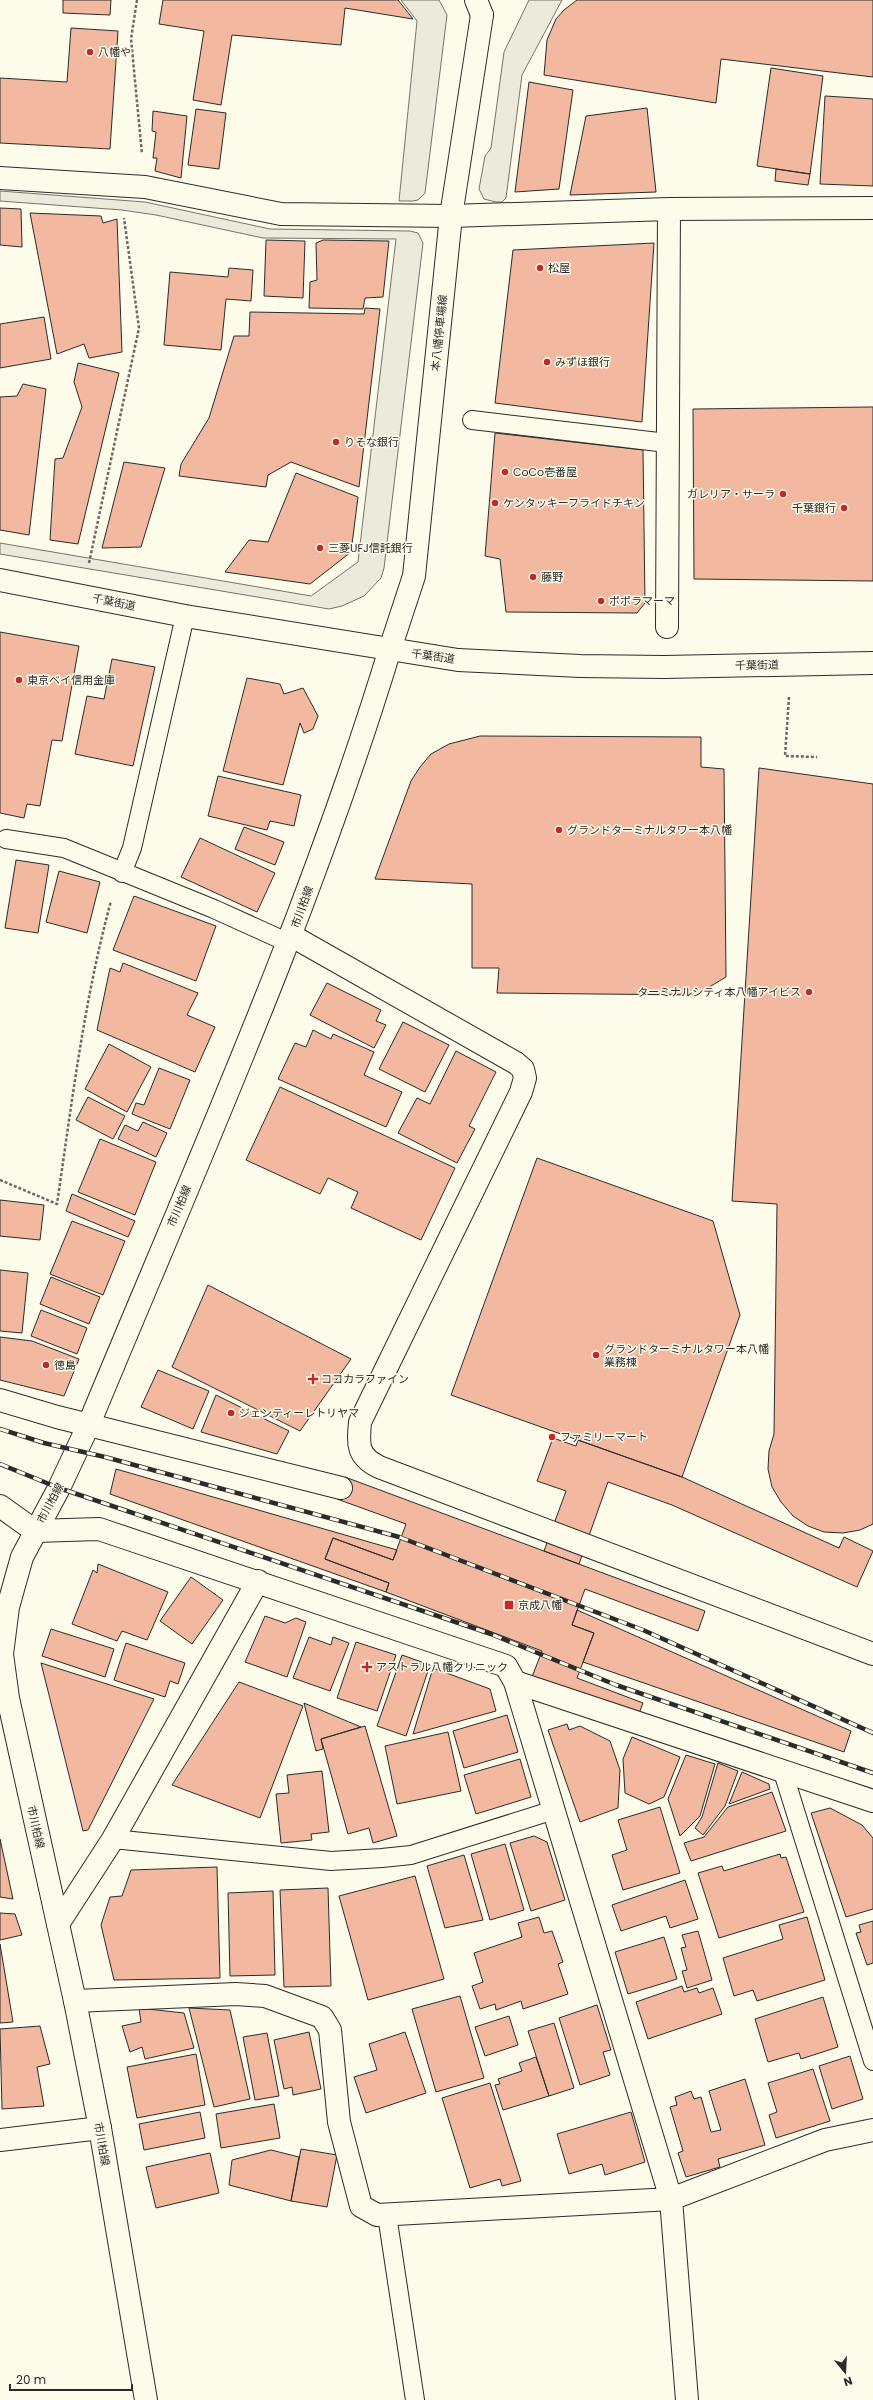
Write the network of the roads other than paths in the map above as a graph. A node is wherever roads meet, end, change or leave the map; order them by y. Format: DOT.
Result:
graph roads {
  1 [pos="482,5"];
  2 [pos="0,178"];
  3 [pos="873,208"];
  4 [pos="669,209"];
  5 [pos="451,216"];
  6 [pos="472,420"];
  7 [pos="668,443"];
  8 [pos="0,580"];
  9 [pos="185,616"];
  10 [pos="667,627"];
  11 [pos="390,649"];
  12 [pos="873,663"];
  13 [pos="6,839"];
  14 [pos="122,873"];
  15 [pos="290,940"];
  16 [pos="0,1400"];
  17 [pos="89,1424"];
  18 [pos="342,1488"];
  19 [pos="0,1506"];
  20 [pos="35,1531"];
  21 [pos="258,1581"];
  22 [pos="873,1654"];
  23 [pos="515,1682"];
  24 [pos="783,1772"];
  25 [pos="873,1801"];
  26 [pos="554,1810"];
  27 [pos="113,1839"];
  28 [pos="58,1924"];
  29 [pos="75,2001"];
  30 [pos="873,2061"];
  31 [pos="100,2128"];
  32 [pos="873,2130"];
  33 [pos="0,2140"];
  34 [pos="671,2199"];
  35 [pos="387,2215"];
  36 [pos="146,2400"];
  37 [pos="415,2400"];
  38 [pos="687,2400"];
  1 -- 5 [label="main road, 本八幡停車場線"];
  2 -- 5 [label="main road"];
  3 -- 4 [label="main road"];
  4 -- 5 [label="main road"];
  4 -- 7 [label="main road"];
  5 -- 11 [label="main road, 本八幡停車場線"];
  6 -- 7 [label="lane"];
  7 -- 10 [label="main road"];
  8 -- 9 [label="main road, 千葉街道"];
  9 -- 11 [label="main road, 千葉街道"];
  9 -- 14 [label="lane"];
  11 -- 12 [label="main road, 千葉街道"];
  11 -- 15 [label="main road, 市川柏線"];
  13 -- 14 [label="lane"];
  14 -- 15 [label="lane"];
  15 -- 17 [label="main road, 市川柏線"];
  15 -- 22 [label="main road"];
  16 -- 17 [label="main road"];
  17 -- 18 [label="main road"];
  17 -- 20 [label="main road, 市川柏線"];
  19 -- 20 [label="main road"];
  20 -- 21 [label="main road"];
  20 -- 28 [label="main road, 市川柏線"];
  21 -- 23 [label="main road"];
  21 -- 27 [label="main road"];
  23 -- 24 [label="main road"];
  23 -- 26 [label="main road"];
  24 -- 25 [label="main road"];
  24 -- 30 [label="lane"];
  26 -- 27 [label="lane"];
  26 -- 34 [label="main road"];
  27 -- 28 [label="main road"];
  28 -- 29 [label="main road, 市川柏線"];
  29 -- 31 [label="main road, 市川柏線"];
  29 -- 35 [label="main road"];
  31 -- 33 [label="main road"];
  31 -- 36 [label="main road, 市川柏線"];
  32 -- 34 [label="main road"];
  34 -- 35 [label="main road"];
  34 -- 38 [label="main road"];
  35 -- 37 [label="lane"];
}
